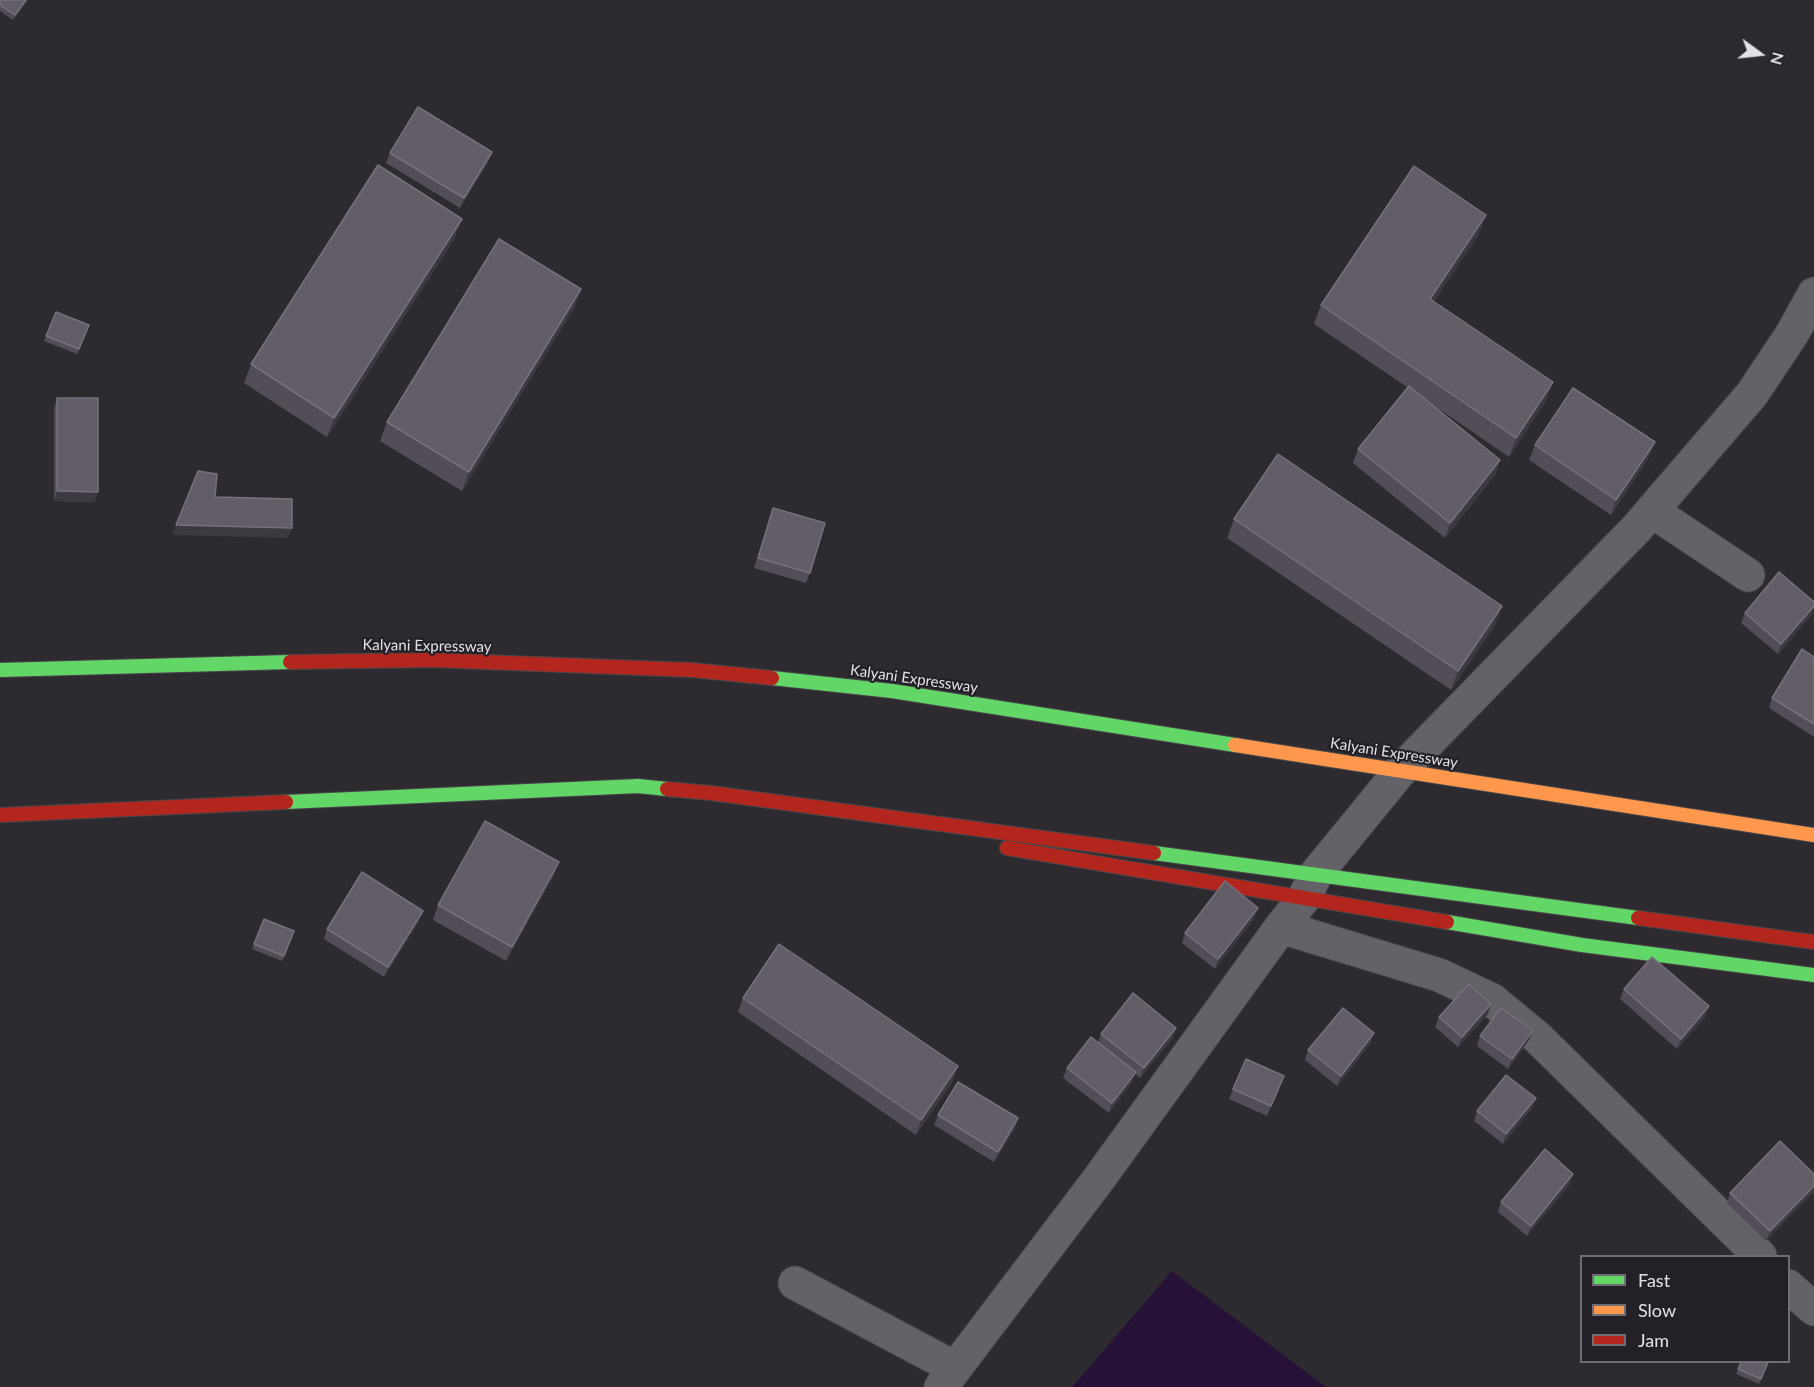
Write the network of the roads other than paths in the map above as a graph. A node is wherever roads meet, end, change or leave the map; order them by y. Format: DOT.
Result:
graph roads {
  1 [pos="1814,294"];
  2 [pos="1652,511"];
  3 [pos="1748,575"];
  4 [pos="0,670"];
  5 [pos="1401,770"];
  6 [pos="711,793"];
  7 [pos="0,815"];
  8 [pos="1814,835"];
  9 [pos="966,841"];
  10 [pos="989,845"];
  11 [pos="1310,886"];
  12 [pos="1281,927"];
  13 [pos="1814,942"];
  14 [pos="1814,975"];
  15 [pos="1758,1255"];
  16 [pos="795,1283"];
  17 [pos="1790,1288"];
  18 [pos="1814,1309"];
  19 [pos="948,1378"];
  1 -- 2 [label="street"];
  2 -- 3 [label="street"];
  2 -- 5 [label="street"];
  4 -- 5 [label="main road, Kalyani Expressway"];
  5 -- 8 [label="main road, Kalyani Expressway"];
  5 -- 11 [label="street"];
  6 -- 7 [label="main road"];
  6 -- 9 [label="main road"];
  6 -- 11 [label="main road"];
  10 -- 11 [label="main road"];
  11 -- 12 [label="street"];
  11 -- 13 [label="main road"];
  11 -- 14 [label="main road"];
  12 -- 15 [label="street"];
  12 -- 19 [label="street"];
  16 -- 19 [label="street"];
  17 -- 18 [label="street"];
}
